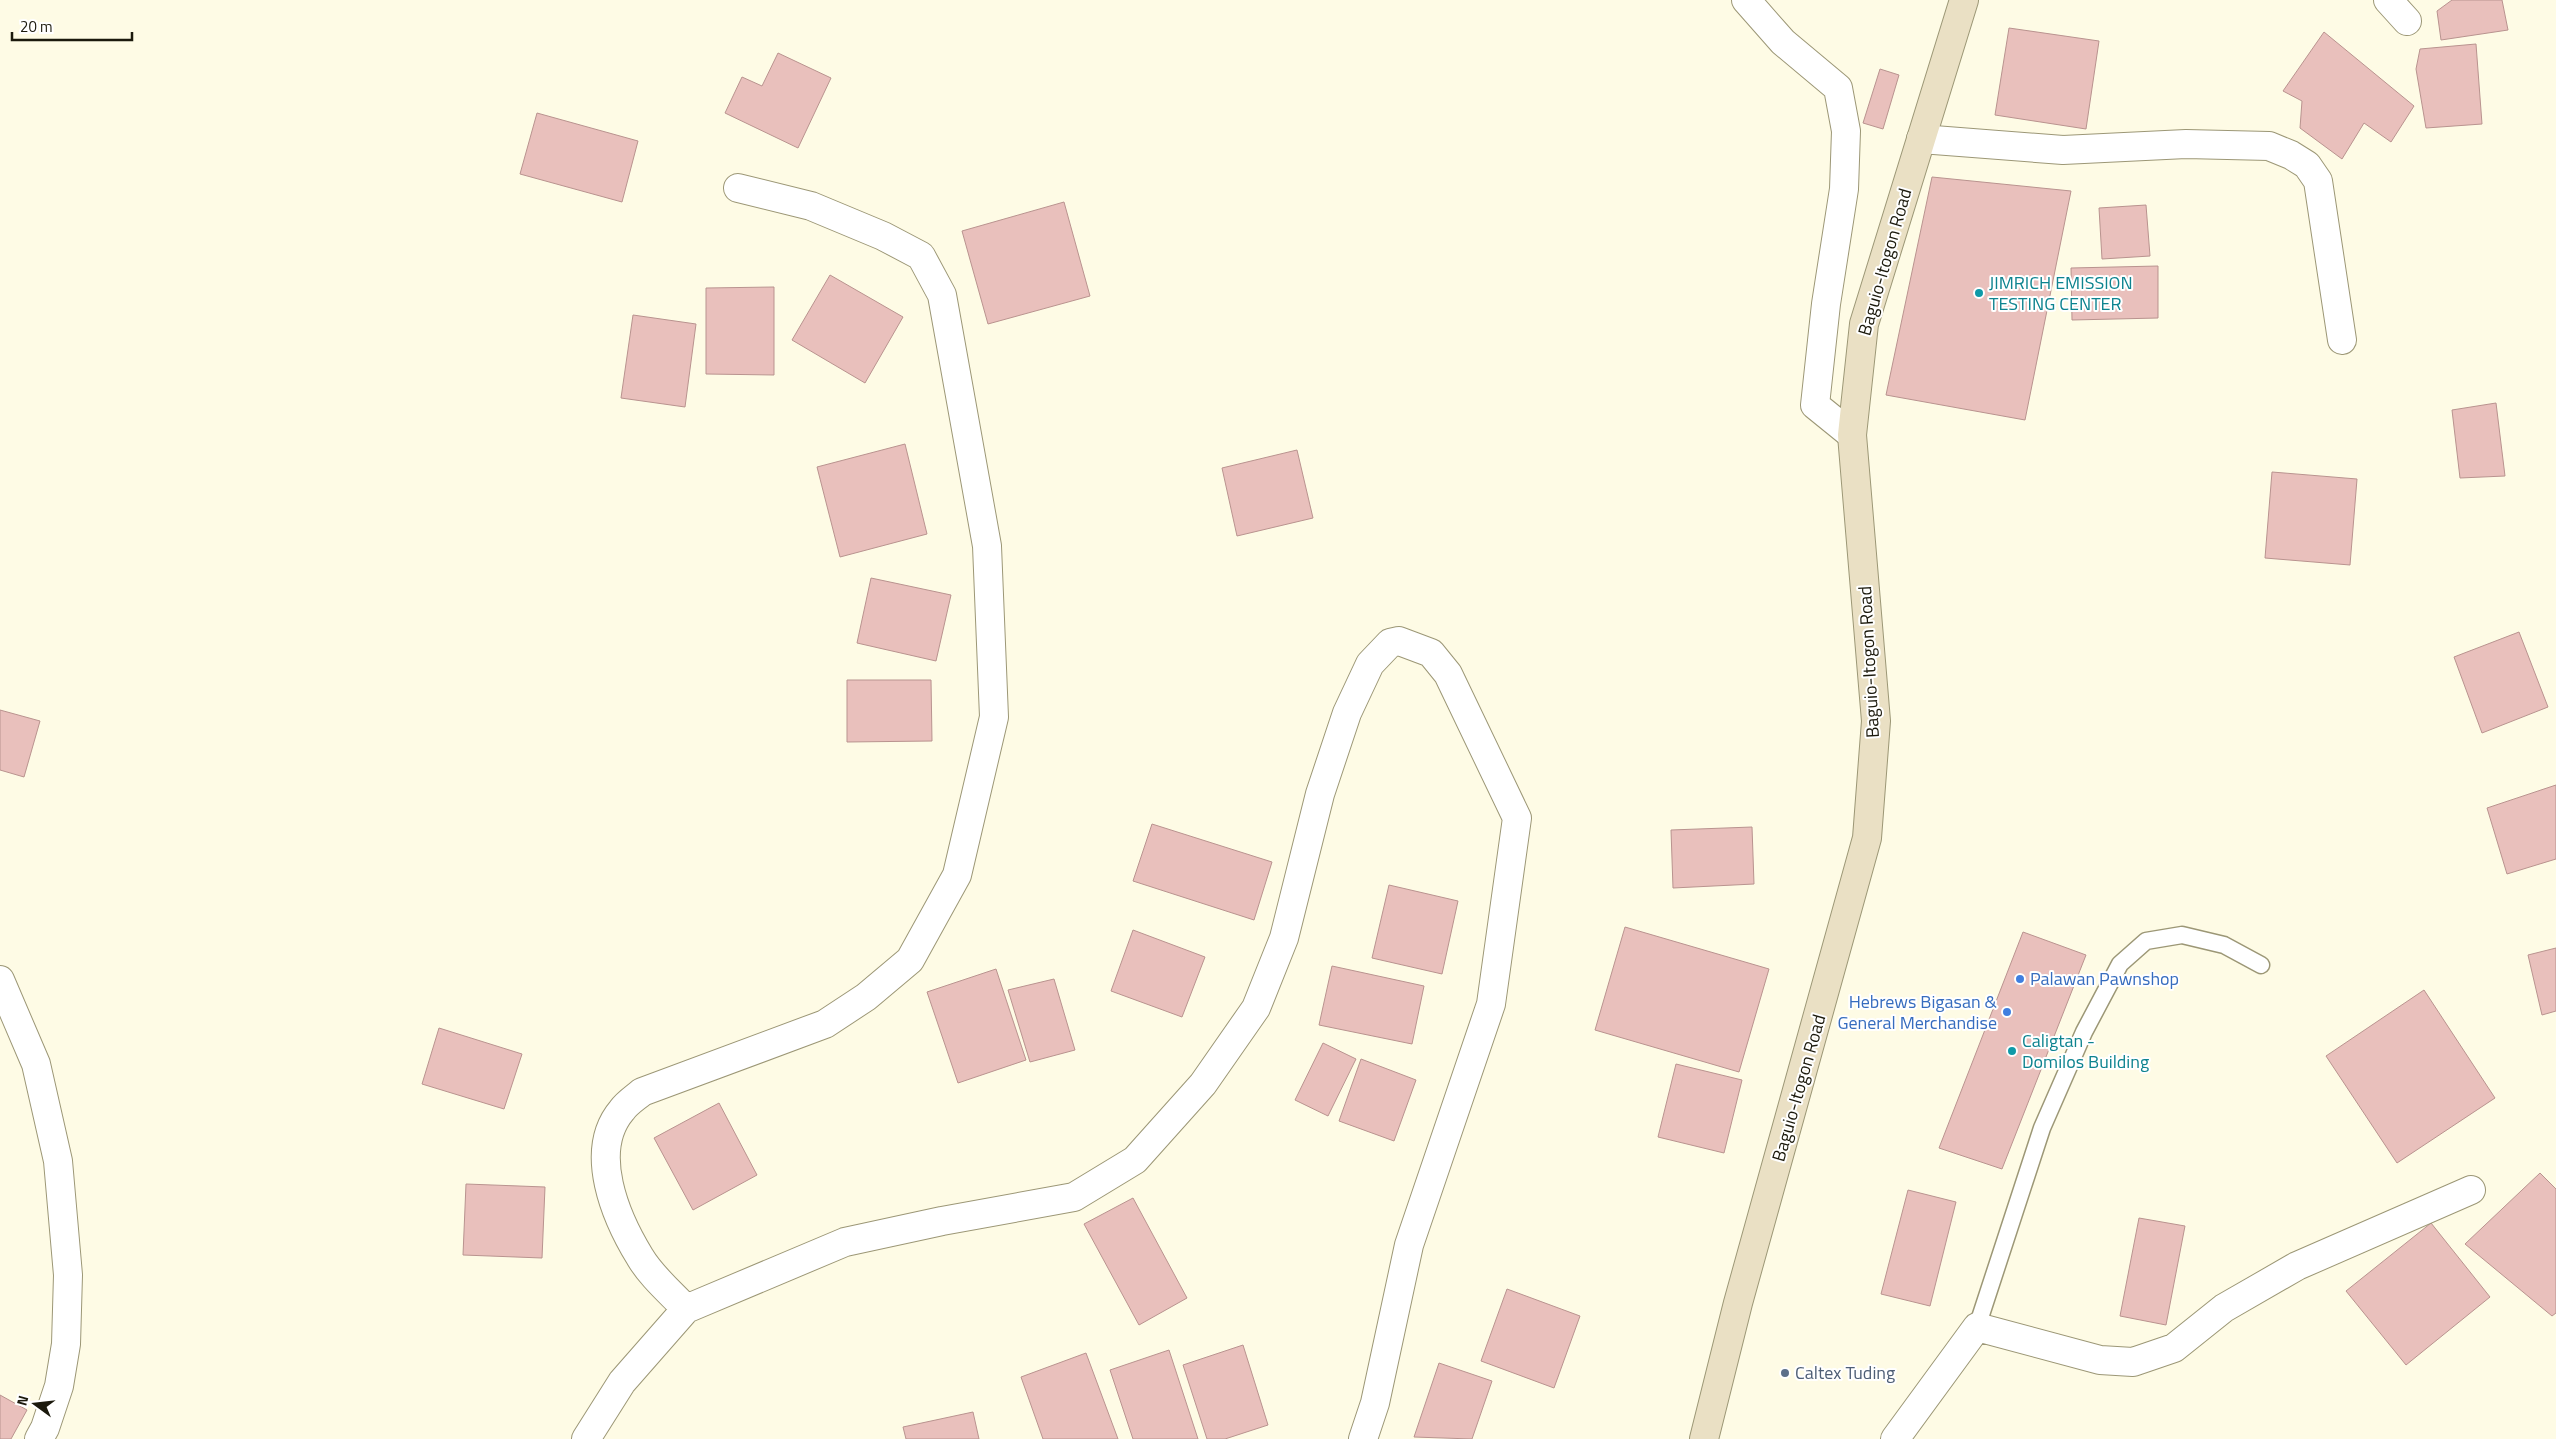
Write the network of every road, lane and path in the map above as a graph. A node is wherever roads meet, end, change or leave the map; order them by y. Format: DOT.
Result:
graph roads {
  1 [pos="1746,0"];
  2 [pos="1964,0"];
  3 [pos="2388,0"];
  4 [pos="2408,21"];
  5 [pos="1920,139"];
  6 [pos="738,188"];
  7 [pos="2342,340"];
  8 [pos="1852,435"];
  9 [pos="2261,964"];
  10 [pos="0,980"];
  11 [pos="2472,1190"];
  12 [pos="686,1309"];
  13 [pos="1977,1327"];
  14 [pos="39,1439"];
  15 [pos="586,1439"];
  16 [pos="1363,1439"];
  17 [pos="1704,1439"];
  18 [pos="1895,1439"];
  1 -- 8 [label="street"];
  2 -- 5 [label="main road, Baguio-Itogon Road"];
  3 -- 4 [label="street"];
  5 -- 7 [label="street"];
  5 -- 8 [label="main road, Baguio-Itogon Road"];
  6 -- 12 [label="street"];
  8 -- 17 [label="main road, Baguio-Itogon Road"];
  9 -- 13 [label="lane"];
  10 -- 14 [label="street"];
  11 -- 13 [label="street"];
  12 -- 15 [label="street"];
  12 -- 16 [label="street"];
  13 -- 18 [label="street"];
}
